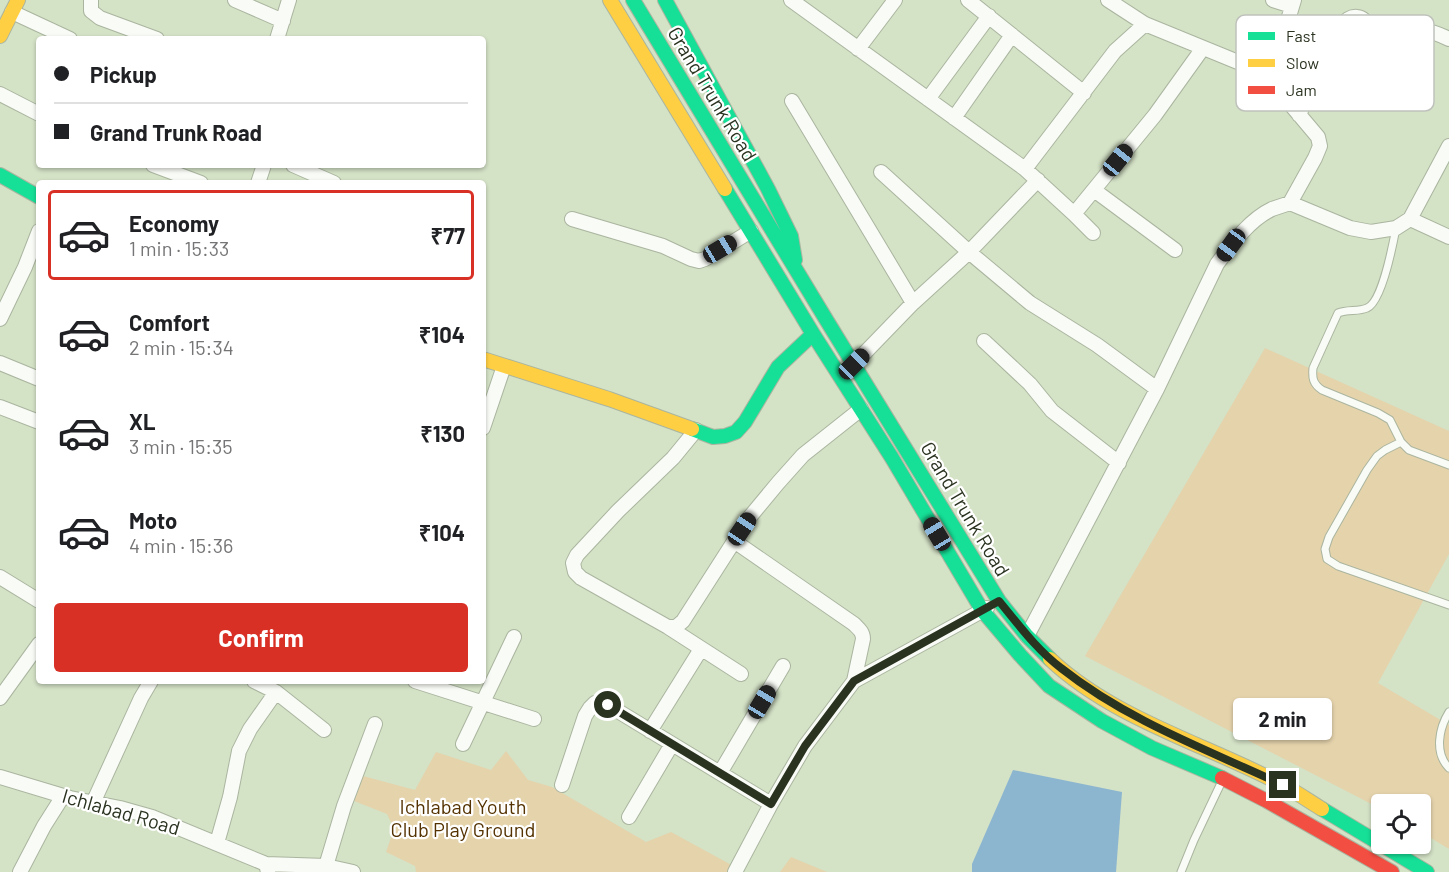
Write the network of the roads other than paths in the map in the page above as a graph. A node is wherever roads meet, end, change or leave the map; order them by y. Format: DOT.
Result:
graph roads {
  1 [pos="91,0"];
  2 [pos="235,0"];
  3 [pos="290,0"];
  4 [pos="610,0"];
  5 [pos="633,0"];
  6 [pos="665,0"];
  7 [pos="791,0"];
  8 [pos="895,0"];
  9 [pos="968,0"];
  10 [pos="1108,0"];
  11 [pos="1273,0"];
  12 [pos="1293,3"];
  13 [pos="15,6"];
  14 [pos="989,16"];
  15 [pos="283,21"];
  16 [pos="1145,24"];
  17 [pos="1434,32"];
  18 [pos="1012,35"];
  19 [pos="0,36"];
  20 [pos="65,36"];
  21 [pos="149,36"];
  22 [pos="278,36"];
  23 [pos="1449,39"];
  24 [pos="1203,48"];
  25 [pos="858,49"];
  26 [pos="1236,61"];
  27 [pos="1084,93"];
  28 [pos="0,94"];
  29 [pos="928,99"];
  30 [pos="792,101"];
  31 [pos="1296,111"];
  32 [pos="1301,111"];
  33 [pos="36,112"];
  34 [pos="1299,115"];
  35 [pos="954,118"];
  36 [pos="1449,146"];
  37 [pos="1445,164"];
  38 [pos="161,168"];
  39 [pos="299,168"];
  40 [pos="1025,169"];
  41 [pos="880,172"];
  42 [pos="0,175"];
  43 [pos="193,180"];
  44 [pos="327,180"];
  45 [pos="1038,180"];
  46 [pos="1094,190"];
  47 [pos="36,195"];
  48 [pos="1290,203"];
  49 [pos="1074,214"];
  50 [pos="572,219"];
  51 [pos="1410,219"];
  52 [pos="1396,228"];
  53 [pos="751,231"];
  54 [pos="1094,233"];
  55 [pos="1449,237"];
  56 [pos="36,239"];
  57 [pos="1175,250"];
  58 [pos="969,252"];
  59 [pos="798,273"];
  60 [pos="913,303"];
  61 [pos="0,319"];
  62 [pos="813,334"];
  63 [pos="984,341"];
  64 [pos="486,360"];
  65 [pos="0,363"];
  66 [pos="854,364"];
  67 [pos="504,366"];
  68 [pos="36,378"];
  69 [pos="1156,389"];
  70 [pos="0,407"];
  71 [pos="861,409"];
  72 [pos="486,419"];
  73 [pos="36,421"];
  74 [pos="696,430"];
  75 [pos="1401,442"];
  76 [pos="1119,463"];
  77 [pos="1449,465"];
  78 [pos="734,541"];
  79 [pos="0,577"];
  80 [pos="36,599"];
  81 [pos="999,601"];
  82 [pos="1449,605"];
  83 [pos="982,610"];
  84 [pos="668,627"];
  85 [pos="1027,636"];
  86 [pos="514,637"];
  87 [pos="36,648"];
  88 [pos="701,649"];
  89 [pos="783,666"];
  90 [pos="741,674"];
  91 [pos="854,681"];
  92 [pos="149,684"];
  93 [pos="261,684"];
  94 [pos="425,684"];
  95 [pos="2,690"];
  96 [pos="276,692"];
  97 [pos="482,702"];
  98 [pos="1449,705"];
  99 [pos="1448,712"];
  100 [pos="534,719"];
  101 [pos="375,724"];
  102 [pos="324,730"];
  103 [pos="650,731"];
  104 [pos="463,744"];
  105 [pos="672,744"];
  106 [pos="1449,768"];
  107 [pos="720,773"];
  108 [pos="0,777"];
  109 [pos="1223,779"];
  110 [pos="562,785"];
  111 [pos="63,796"];
  112 [pos="93,803"];
  113 [pos="771,804"];
  114 [pos="629,817"];
  115 [pos="217,843"];
  116 [pos="326,866"];
  117 [pos="267,868"];
  118 [pos="20,872"];
  119 [pos="353,872"];
  120 [pos="735,872"];
  121 [pos="1181,872"];
  122 [pos="1392,872"];
  123 [pos="1427,872"];
  1 -- 21 [label="street"];
  2 -- 15 [label="street"];
  3 -- 15 [label="street"];
  4 -- 53 [label="main road, Grand Trunk Road"];
  5 -- 59 [label="main road, Grand Trunk Road"];
  6 -- 59 [label="main road"];
  7 -- 25 [label="street"];
  8 -- 25 [label="street"];
  9 -- 14 [label="street"];
  10 -- 16 [label="street"];
  11 -- 12 [label="street"];
  13 -- 19 [label="main road"];
  13 -- 20 [label="street"];
  14 -- 18 [label="street"];
  14 -- 29 [label="street"];
  15 -- 22 [label="street"];
  16 -- 24 [label="street"];
  16 -- 27 [label="street"];
  17 -- 23 [label="street"];
  18 -- 27 [label="street"];
  18 -- 35 [label="street"];
  24 -- 26 [label="street"];
  24 -- 46 [label="street"];
  25 -- 29 [label="street"];
  27 -- 40 [label="street"];
  28 -- 33 [label="street"];
  29 -- 35 [label="street"];
  30 -- 60 [label="street"];
  31 -- 34 [label="street"];
  32 -- 34 [label="street"];
  34 -- 48 [label="street"];
  35 -- 40 [label="street"];
  36 -- 37 [label="street"];
  37 -- 51 [label="street"];
  38 -- 43 [label="street"];
  39 -- 44 [label="street"];
  40 -- 45 [label="street"];
  41 -- 58 [label="street"];
  42 -- 47 [label="main road"];
  45 -- 49 [label="street"];
  45 -- 58 [label="street"];
  46 -- 49 [label="street"];
  46 -- 57 [label="street"];
  48 -- 52 [label="street"];
  48 -- 69 [label="street"];
  49 -- 54 [label="street"];
  50 -- 53 [label="street"];
  51 -- 52 [label="street"];
  51 -- 55 [label="street"];
  52 -- 75 [label="lane"];
  53 -- 62 [label="main road, Grand Trunk Road"];
  56 -- 61 [label="street"];
  58 -- 60 [label="street"];
  58 -- 69 [label="street"];
  59 -- 66 [label="main road, Grand Trunk Road"];
  60 -- 66 [label="street"];
  62 -- 71 [label="main road, Grand Trunk Road"];
  62 -- 74 [label="main road"];
  63 -- 76 [label="street"];
  64 -- 67 [label="main road"];
  65 -- 68 [label="street"];
  66 -- 81 [label="main road, Grand Trunk Road"];
  67 -- 72 [label="street"];
  67 -- 74 [label="main road"];
  69 -- 76 [label="street"];
  70 -- 73 [label="street"];
  71 -- 78 [label="street"];
  71 -- 83 [label="main road, Grand Trunk Road"];
  74 -- 84 [label="street"];
  75 -- 77 [label="lane"];
  75 -- 82 [label="lane"];
  76 -- 85 [label="street"];
  78 -- 84 [label="street"];
  78 -- 91 [label="street"];
  79 -- 80 [label="street"];
  81 -- 83 [label="street"];
  81 -- 85 [label="main road, Grand Trunk Road"];
  83 -- 91 [label="street"];
  83 -- 109 [label="main road, Grand Trunk Road"];
  84 -- 88 [label="street"];
  85 -- 123 [label="main road, Grand Trunk Road"];
  86 -- 97 [label="street"];
  87 -- 95 [label="street"];
  88 -- 90 [label="street"];
  88 -- 103 [label="street"];
  89 -- 107 [label="street"];
  91 -- 113 [label="street"];
  92 -- 112 [label="street"];
  93 -- 96 [label="street"];
  94 -- 97 [label="street"];
  96 -- 102 [label="street"];
  96 -- 115 [label="street"];
  97 -- 100 [label="street"];
  97 -- 104 [label="street"];
  98 -- 99 [label="lane"];
  99 -- 106 [label="lane"];
  101 -- 116 [label="street"];
  103 -- 105 [label="street"];
  103 -- 110 [label="street"];
  105 -- 107 [label="street"];
  105 -- 114 [label="street"];
  107 -- 113 [label="street"];
  108 -- 111 [label="street, Ichlabad Road"];
  109 -- 121 [label="lane"];
  109 -- 122 [label="main road, Grand Trunk Road"];
  111 -- 112 [label="street, Ichlabad Road"];
  111 -- 118 [label="street"];
  112 -- 115 [label="street, Ichlabad Road"];
  113 -- 120 [label="street"];
  115 -- 117 [label="street, Ichlabad Road"];
  116 -- 117 [label="street"];
  116 -- 119 [label="street"];
}
